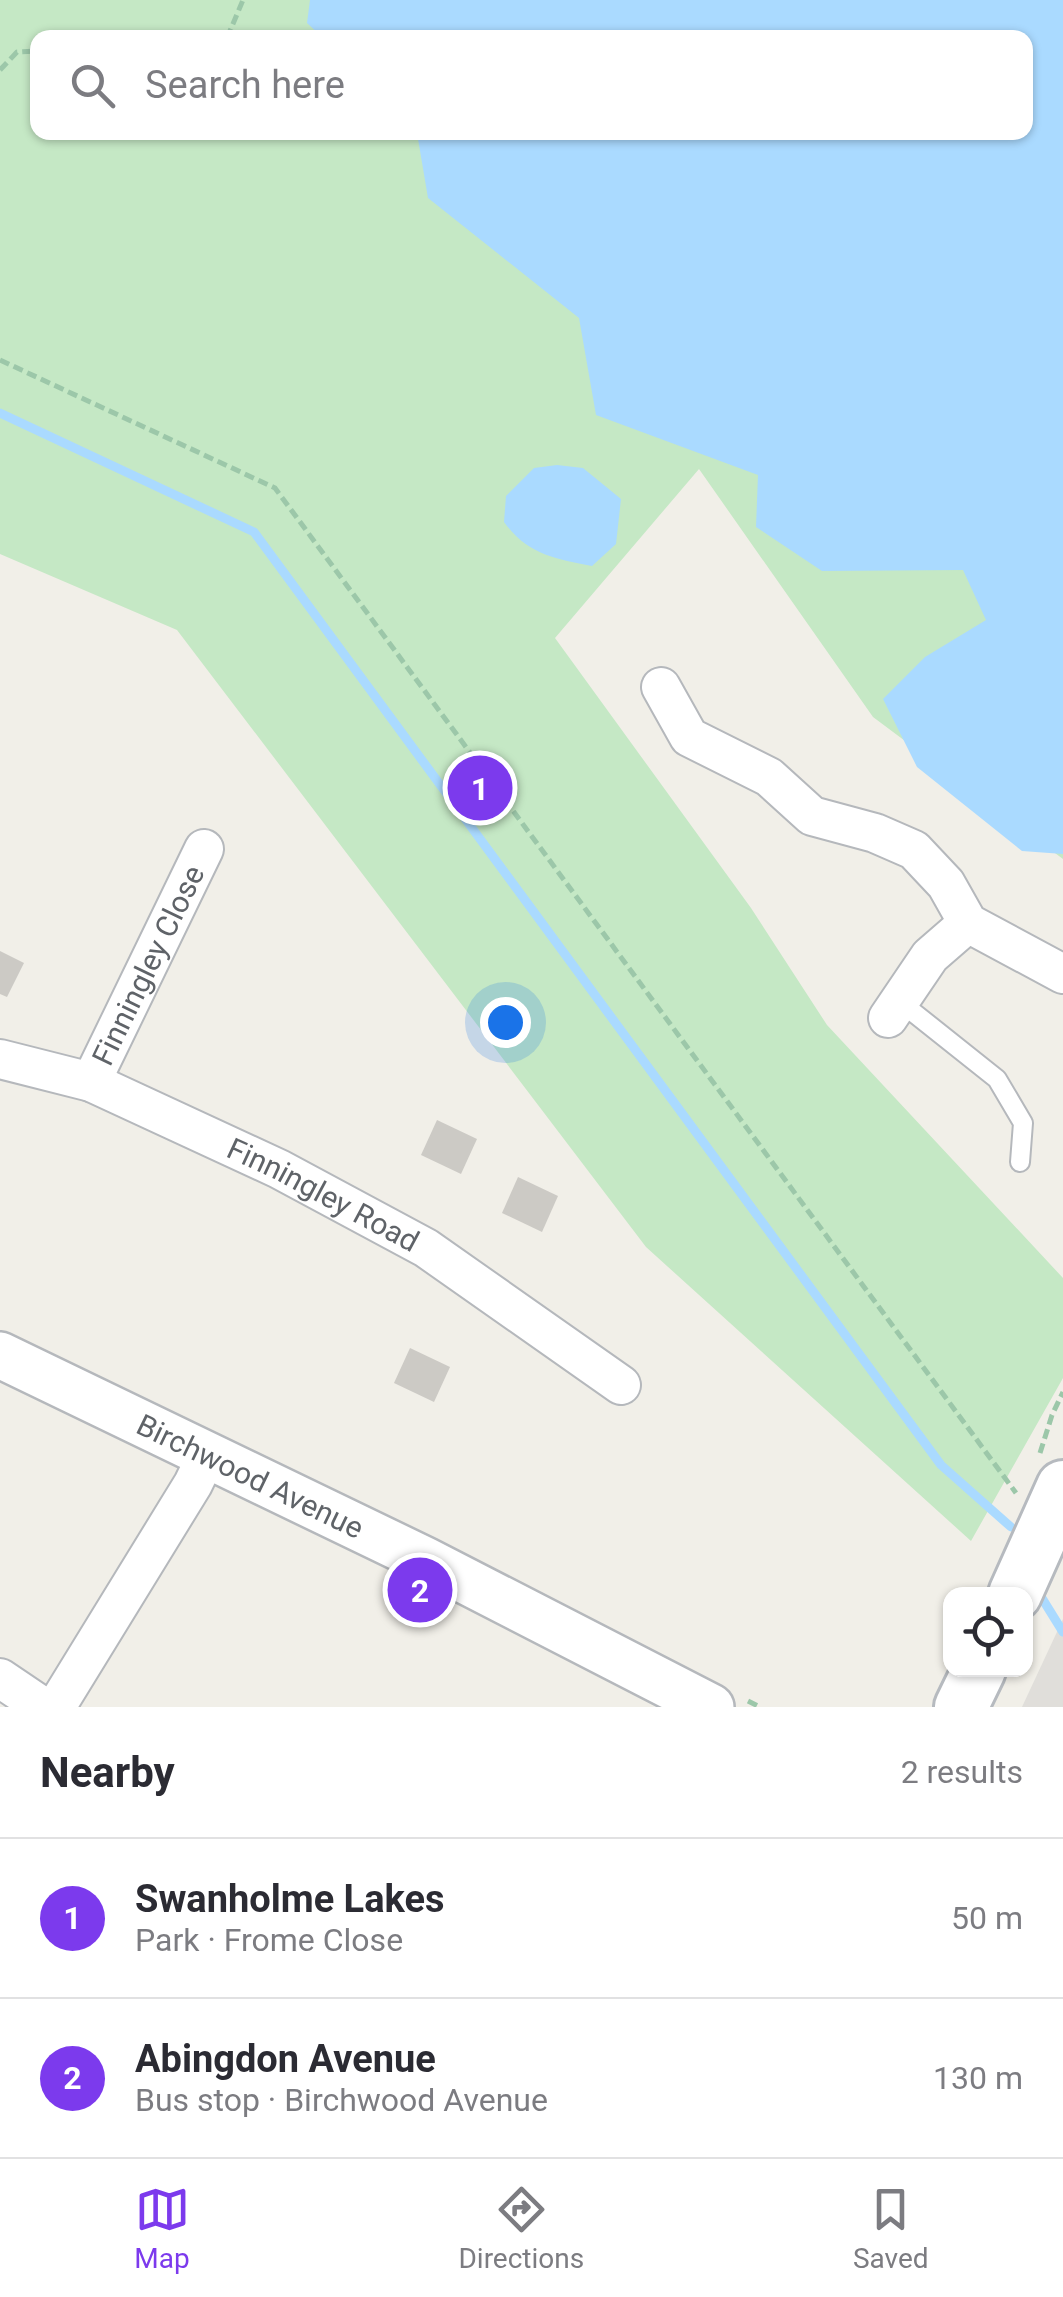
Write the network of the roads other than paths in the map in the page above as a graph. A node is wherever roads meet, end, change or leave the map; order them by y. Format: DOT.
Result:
graph roads {
  1 [pos="660,687"];
  2 [pos="204,848"];
  3 [pos="968,923"];
  4 [pos="1063,974"];
  5 [pos="894,1010"];
  6 [pos="0,1059"];
  7 [pos="90,1082"];
  8 [pos="1020,1162"];
  9 [pos="0,1355"];
  10 [pos="621,1385"];
  11 [pos="208,1453"];
  12 [pos="1044,1496"];
  13 [pos="1016,1587"];
  14 [pos="976,1677"];
  15 [pos="0,1678"];
  16 [pos="43,1707"];
  17 [pos="56,1707"];
  18 [pos="711,1707"];
  19 [pos="961,1707"];
  1 -- 3 [label="street"];
  2 -- 7 [label="street, Finningley Close"];
  3 -- 4 [label="street"];
  3 -- 5 [label="street"];
  5 -- 8 [label="lane"];
  6 -- 7 [label="street, Finningley Road"];
  7 -- 10 [label="street, Finningley Road"];
  9 -- 11 [label="street, Birchwood Avenue"];
  11 -- 17 [label="street"];
  11 -- 18 [label="street, Birchwood Avenue"];
  12 -- 13 [label="main road"];
  14 -- 19 [label="main road"];
  15 -- 16 [label="street"];
}
